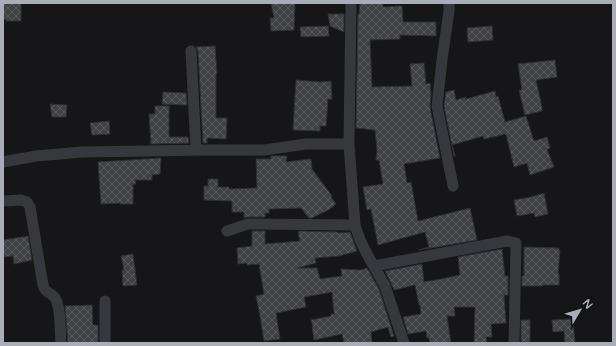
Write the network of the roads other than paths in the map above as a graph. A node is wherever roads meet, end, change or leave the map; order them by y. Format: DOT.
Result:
graph roads {
  1 [pos="351,3"];
  2 [pos="449,3"];
  3 [pos="192,51"];
  4 [pos="349,144"];
  5 [pos="196,150"];
  6 [pos="3,162"];
  7 [pos="453,186"];
  8 [pos="3,202"];
  9 [pos="355,225"];
  10 [pos="228,231"];
  11 [pos="374,266"];
  12 [pos="105,301"];
  13 [pos="61,343"];
  14 [pos="105,343"];
  15 [pos="404,343"];
  16 [pos="514,343"];
  1 -- 4 [label="street"];
  2 -- 7 [label="street"];
  3 -- 5 [label="street"];
  4 -- 5 [label="street"];
  4 -- 9 [label="street"];
  5 -- 6 [label="street"];
  8 -- 13 [label="street"];
  9 -- 10 [label="street"];
  9 -- 11 [label="street"];
  11 -- 15 [label="street"];
  11 -- 16 [label="street"];
  12 -- 14 [label="street"];
}
